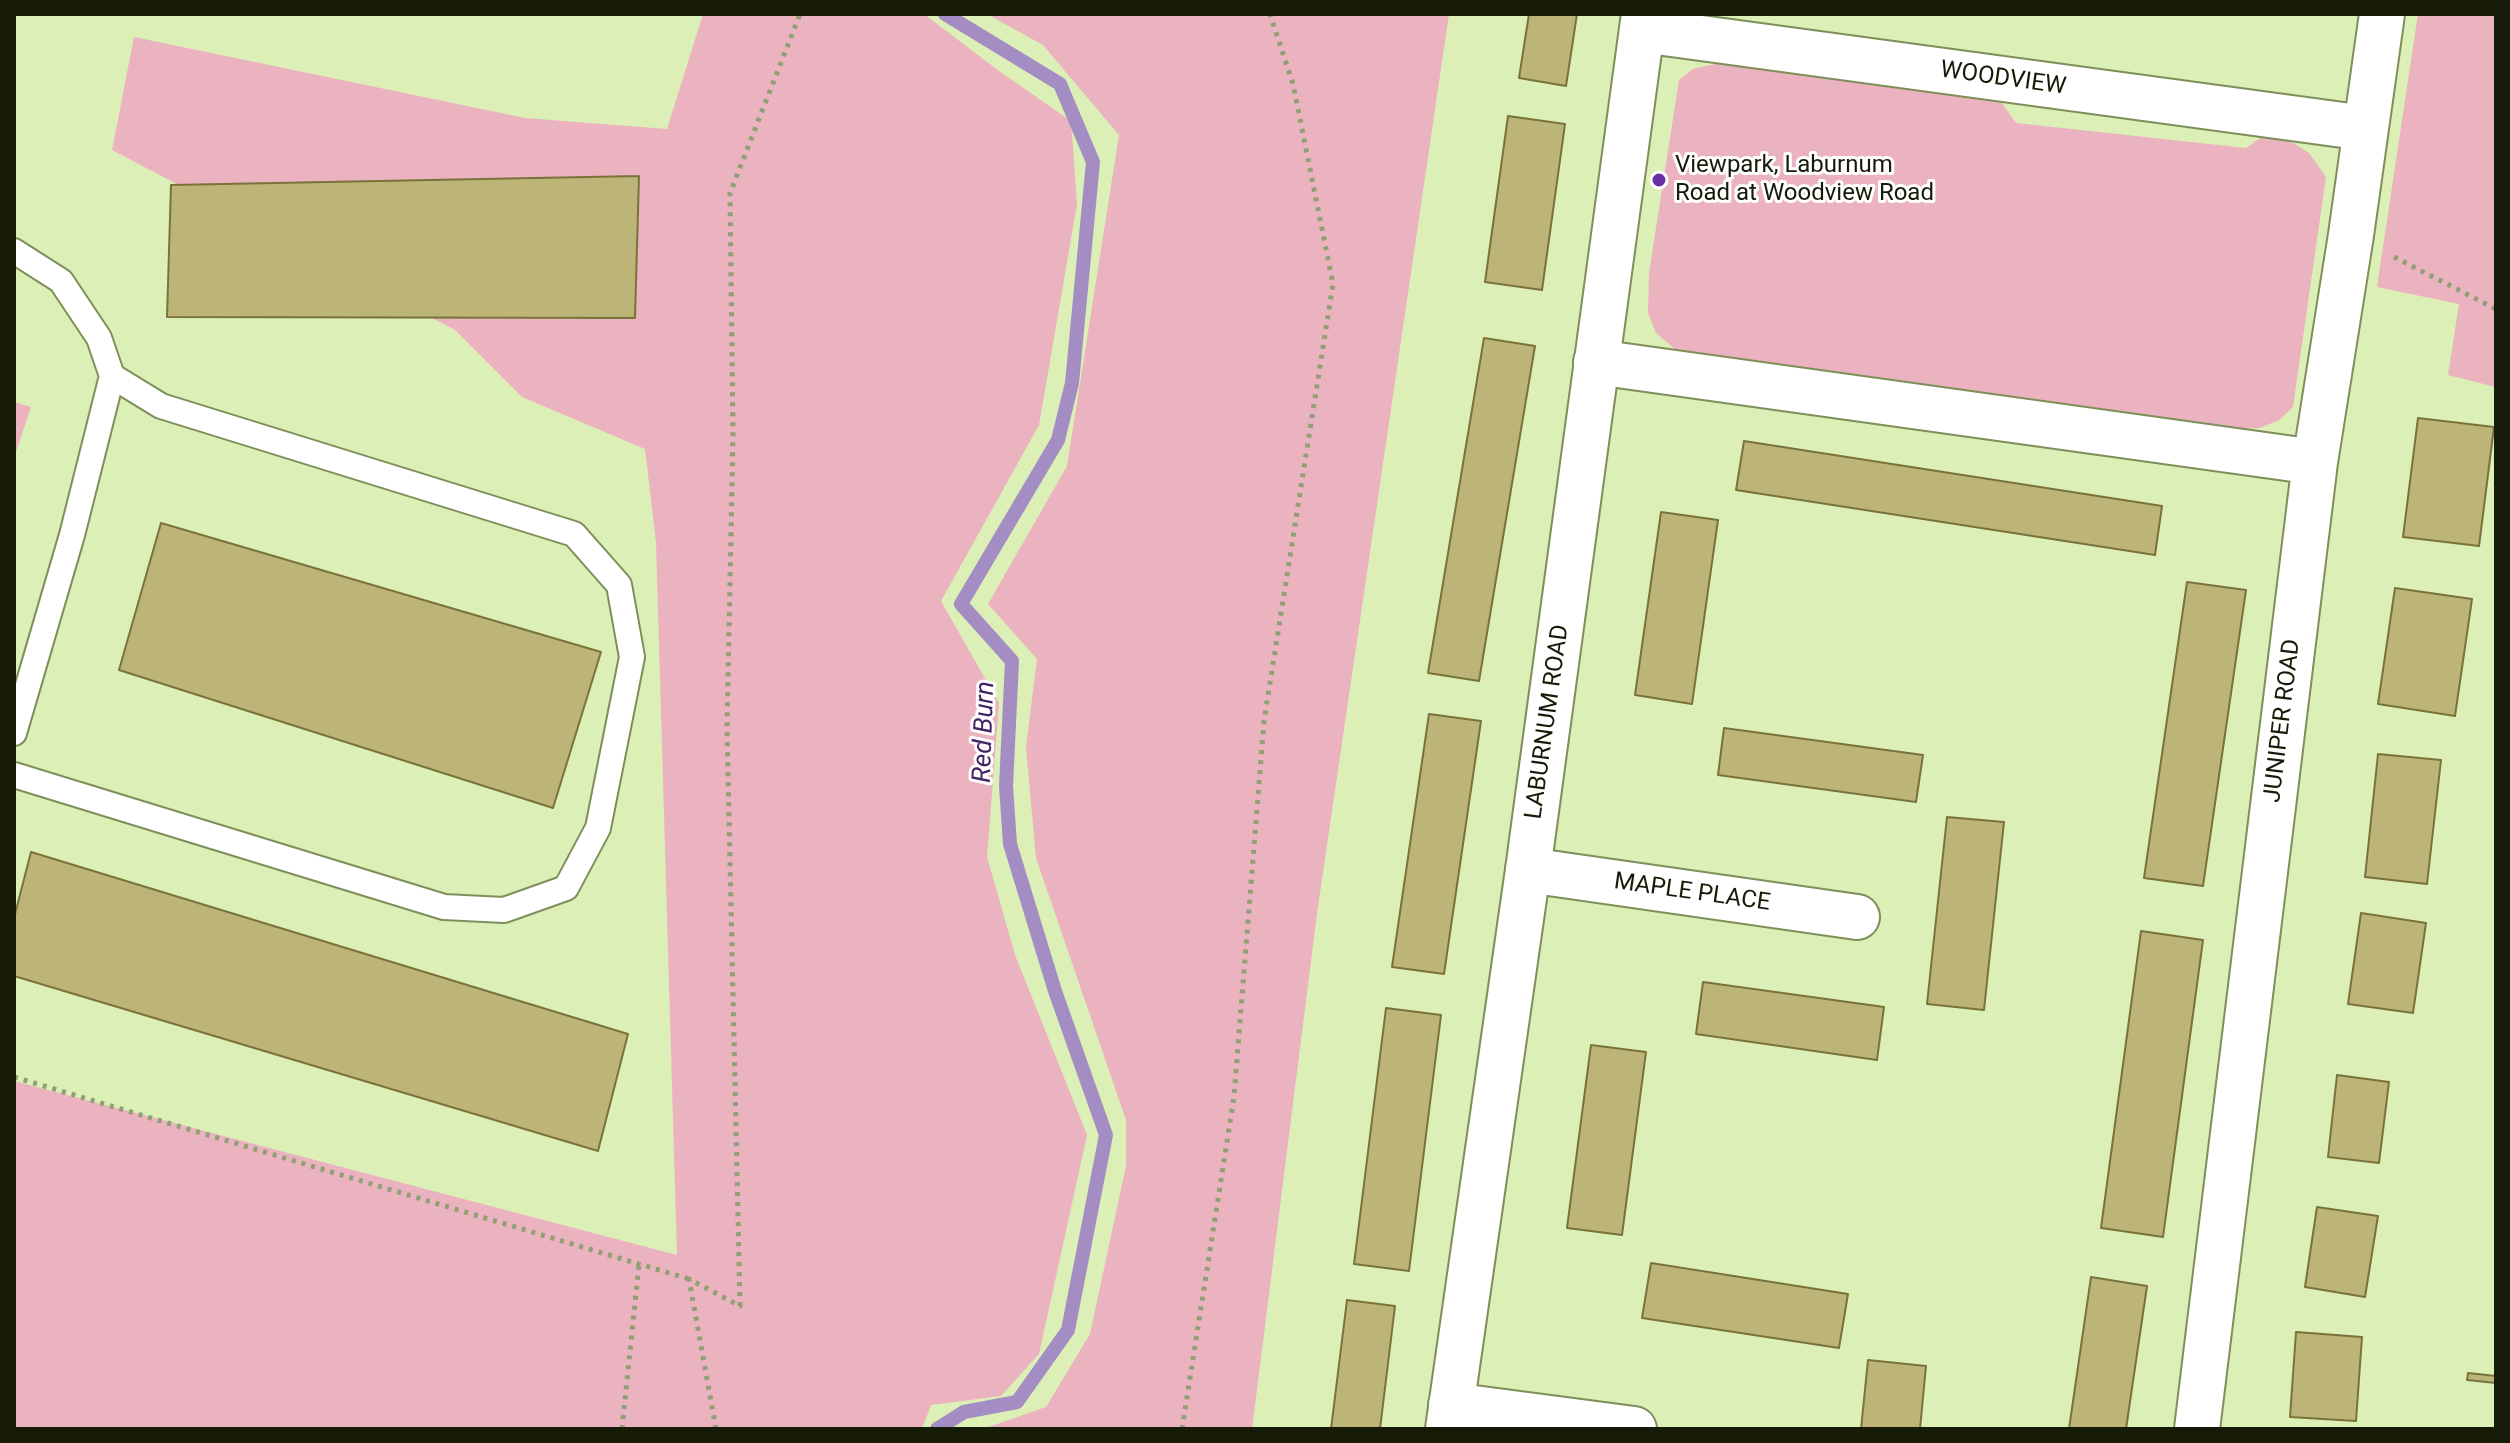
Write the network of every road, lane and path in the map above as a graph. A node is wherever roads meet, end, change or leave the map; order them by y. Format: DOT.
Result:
graph roads {
  1 [pos="800,14"];
  2 [pos="1270,14"];
  3 [pos="2382,14"];
  4 [pos="1643,22"];
  5 [pos="2365,128"];
  6 [pos="2351,235"];
  7 [pos="14,251"];
  8 [pos="2496,309"];
  9 [pos="1596,362"];
  10 [pos="112,376"];
  11 [pos="2315,462"];
  12 [pos="14,733"];
  13 [pos="14,775"];
  14 [pos="1528,870"];
  15 [pos="1857,917"];
  16 [pos="14,1077"];
  17 [pos="639,1264"];
  18 [pos="689,1279"];
  19 [pos="1450,1417"];
  20 [pos="622,1429"];
  21 [pos="716,1429"];
  22 [pos="1182,1429"];
  23 [pos="1634,1429"];
  24 [pos="2197,1429"];
  1 -- 18 [label="path"];
  2 -- 22 [label="path"];
  3 -- 5 [label="street, JUNIPER ROAD"];
  4 -- 5 [label="street, WOODVIEW"];
  4 -- 9 [label="street, LABURNUM ROAD"];
  5 -- 6 [label="street, JUNIPER ROAD"];
  6 -- 8 [label="path"];
  6 -- 11 [label="street, JUNIPER ROAD"];
  7 -- 10 [label="lane"];
  9 -- 11 [label="street"];
  9 -- 14 [label="street, LABURNUM ROAD"];
  10 -- 12 [label="lane"];
  10 -- 13 [label="lane"];
  11 -- 24 [label="street, JUNIPER ROAD"];
  14 -- 15 [label="street, MAPLE PLACE"];
  14 -- 19 [label="street, LABURNUM ROAD"];
  16 -- 17 [label="path"];
  17 -- 18 [label="path"];
  17 -- 20 [label="path"];
  18 -- 21 [label="path"];
  19 -- 23 [label="street"];
}
